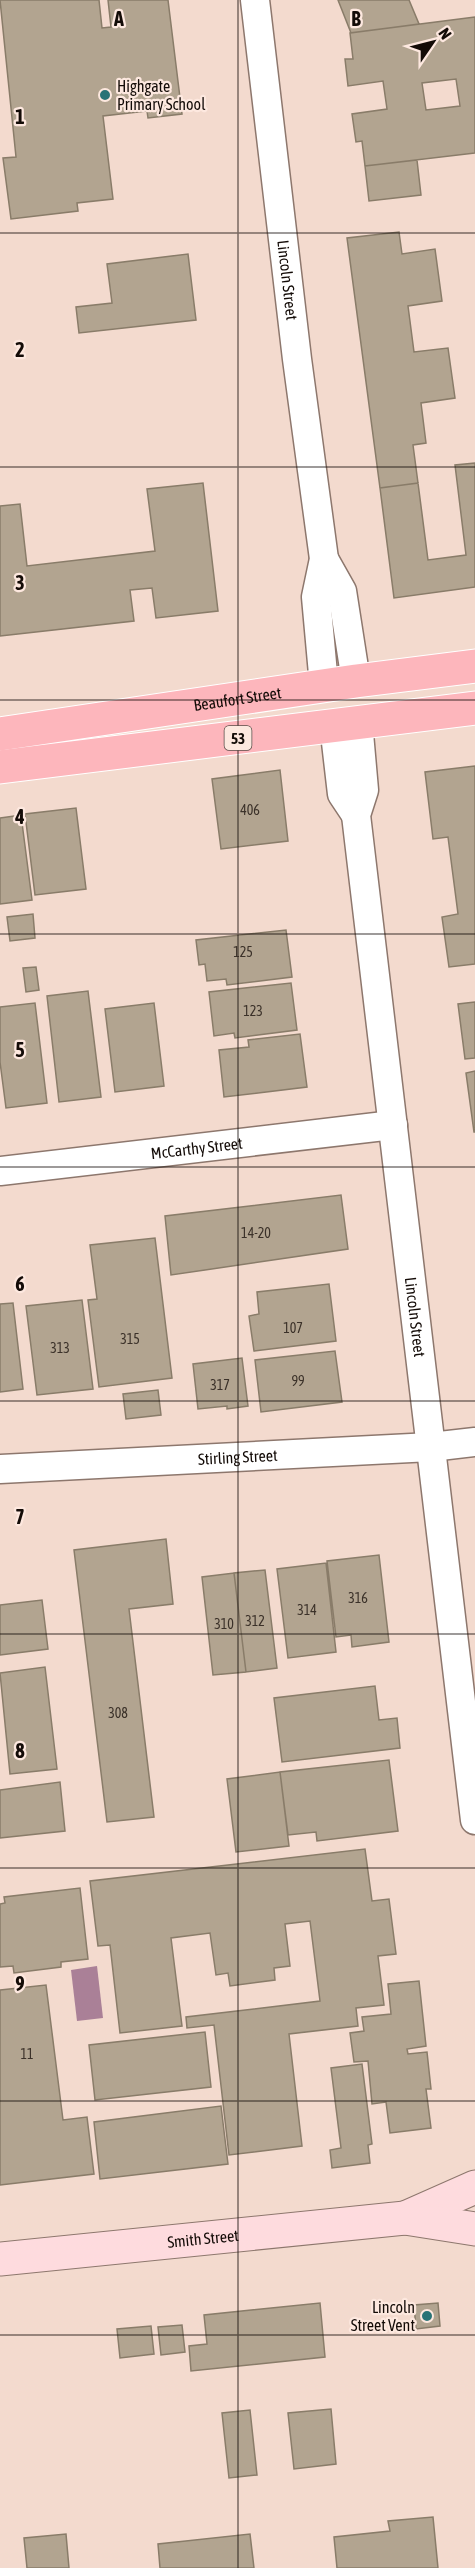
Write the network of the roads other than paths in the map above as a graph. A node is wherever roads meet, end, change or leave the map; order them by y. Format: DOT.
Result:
graph roads {
  1 [pos="255,0"];
  2 [pos="324,559"];
  3 [pos="475,666"];
  4 [pos="356,681"];
  5 [pos="324,685"];
  6 [pos="475,708"];
  7 [pos="346,724"];
  8 [pos="0,734"];
  9 [pos="0,767"];
  10 [pos="393,1125"];
  11 [pos="0,1171"];
  12 [pos="475,1442"];
  13 [pos="431,1447"];
  14 [pos="0,1469"];
  15 [pos="475,1820"];
  16 [pos="475,2187"];
  17 [pos="405,2218"];
  18 [pos="475,2229"];
  19 [pos="0,2259"];
  1 -- 2 [label="street, Lincoln Street"];
  2 -- 4 [label="street, Lincoln Street"];
  2 -- 5 [label="street, Lincoln Street"];
  3 -- 4 [label="main road, Beaufort Street"];
  4 -- 5 [label="main road, Beaufort Street"];
  5 -- 8 [label="main road, Beaufort Street"];
  6 -- 7 [label="main road, 53"];
  7 -- 9 [label="main road, 53"];
  7 -- 10 [label="street, Lincoln Street"];
  10 -- 11 [label="street, McCarthy Street"];
  10 -- 13 [label="street, Lincoln Street"];
  12 -- 13 [label="street, Stirling Street"];
  13 -- 14 [label="street, Stirling Street"];
  13 -- 15 [label="street, Lincoln Street"];
  16 -- 17 [label="street, Smith Street"];
  17 -- 18 [label="street, Smith Street"];
  17 -- 19 [label="street, Smith Street"];
}
